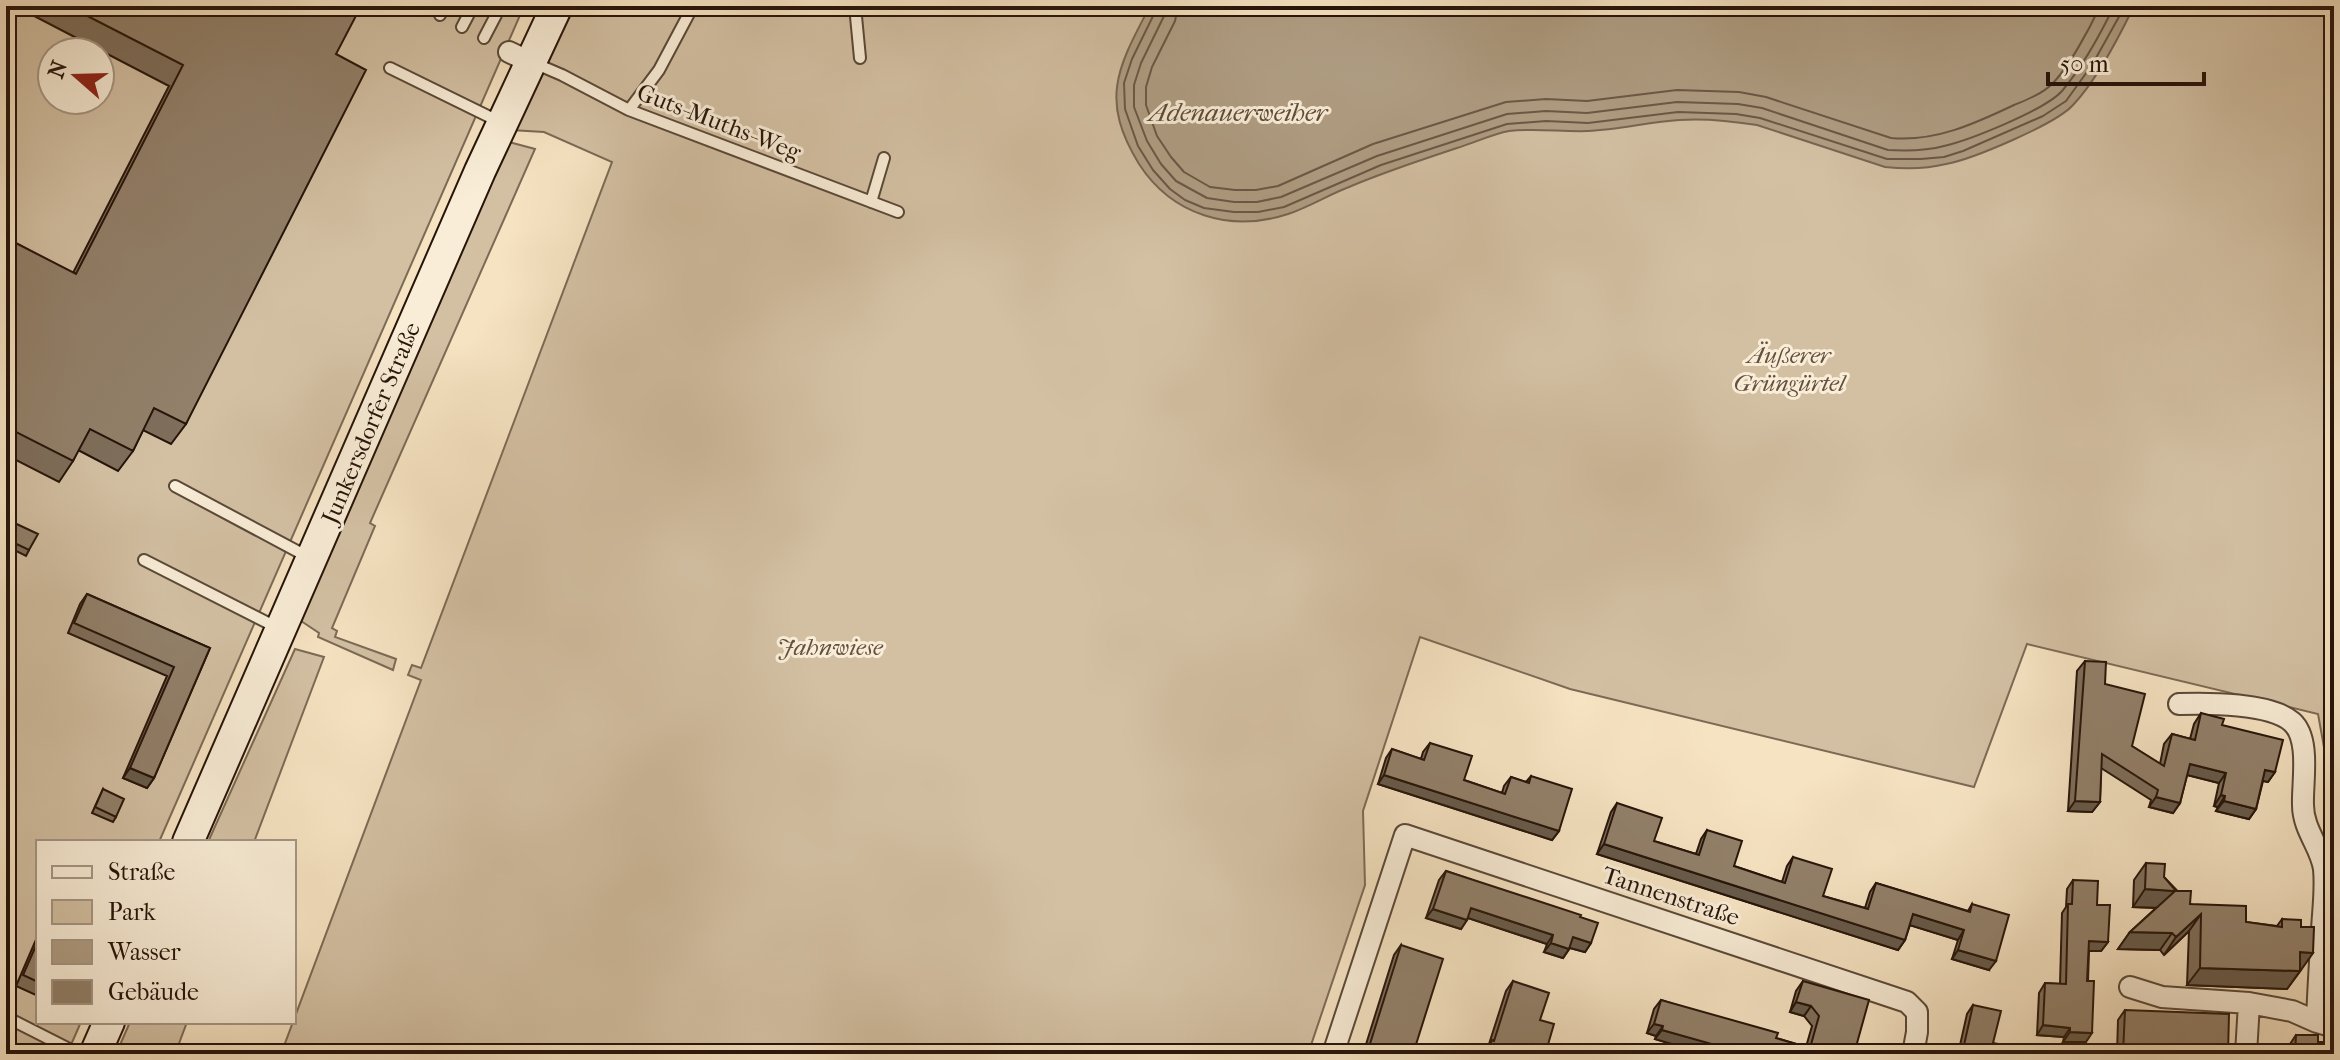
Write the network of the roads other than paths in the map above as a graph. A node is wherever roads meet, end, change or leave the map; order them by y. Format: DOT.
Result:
graph roads {
  1 [pos="473,6"];
  2 [pos="557,6"];
  3 [pos="693,6"];
  4 [pos="855,6"];
  5 [pos="496,15"];
  6 [pos="462,27"];
  7 [pos="484,38"];
  8 [pos="520,57"];
  9 [pos="860,58"];
  10 [pos="390,68"];
  11 [pos="629,110"];
  12 [pos="501,123"];
  13 [pos="884,158"];
  14 [pos="871,202"];
  15 [pos="898,212"];
  16 [pos="175,486"];
  17 [pos="312,559"];
  18 [pos="144,560"];
  19 [pos="281,629"];
  20 [pos="2179,704"];
  21 [pos="189,840"];
  22 [pos="2130,987"];
  23 [pos="2249,1003"];
  24 [pos="6,1017"];
  25 [pos="108,1024"];
  26 [pos="2325,1024"];
  27 [pos="79,1054"];
  28 [pos="95,1054"];
  29 [pos="1333,1054"];
  30 [pos="1913,1054"];
  31 [pos="2246,1054"];
  1 -- 6 [label="lane"];
  2 -- 8 [label="street, Junkersdorfer Straße"];
  3 -- 11 [label="lane"];
  4 -- 9 [label="lane"];
  5 -- 7 [label="lane"];
  8 -- 11 [label="lane, Guts-Muths-Weg"];
  8 -- 12 [label="street, Junkersdorfer Straße"];
  10 -- 12 [label="lane"];
  11 -- 14 [label="lane, Guts-Muths-Weg"];
  12 -- 17 [label="street, Junkersdorfer Straße"];
  13 -- 14 [label="lane"];
  14 -- 15 [label="lane, Guts-Muths-Weg"];
  16 -- 17 [label="lane"];
  17 -- 19 [label="street, Junkersdorfer Straße"];
  18 -- 19 [label="lane"];
  19 -- 21 [label="street, Junkersdorfer Straße"];
  20 -- 26 [label="street"];
  22 -- 23 [label="street"];
  23 -- 26 [label="street"];
  23 -- 31 [label="street"];
  24 -- 27 [label="lane"];
  25 -- 28 [label="street"];
  29 -- 30 [label="street, Tannenstraße"];
}
